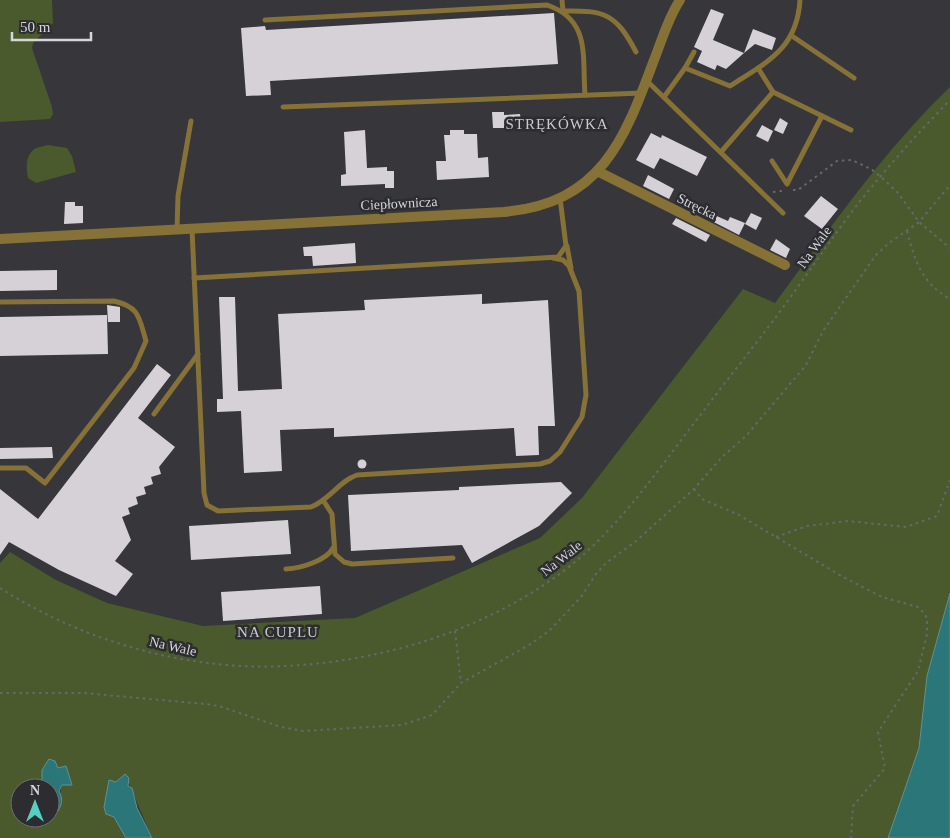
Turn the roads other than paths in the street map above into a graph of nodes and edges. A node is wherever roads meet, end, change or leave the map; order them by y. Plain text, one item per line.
1 (509, 0) edge
2 (562, 0) edge
3 (680, 0) edge
4 (800, 0) edge
5 (509, 7) junction
6 (563, 11) junction
7 (265, 20) dead end
8 (792, 36) junction
9 (636, 52) dead end
10 (694, 52) dead end
11 (685, 68) junction
12 (758, 68) junction
13 (854, 78) dead end
14 (647, 81) junction
15 (773, 92) junction
16 (642, 93) junction
17 (585, 95) junction
18 (664, 97) junction
19 (283, 107) dead end
20 (822, 116) junction
21 (191, 121) dead end
22 (851, 130) dead end
23 (721, 152) junction
24 (772, 161) dead end
25 (597, 172) junction
26 (560, 198) junction
27 (783, 213) dead end
28 (192, 228) junction
29 (177, 229) junction
30 (0, 239) edge
31 (566, 244) junction
32 (553, 258) junction
33 (785, 265) dead end
34 (572, 271) junction
35 (194, 278) junction
36 (0, 302) edge
37 (198, 353) junction
38 (154, 414) dead end
39 (0, 468) edge
40 (323, 500) junction
41 (333, 548) junction
42 (453, 558) dead end
43 (286, 570) dead end

1 - 5 lane
2 - 6 lane
3 - 14 street, Ciepłownicza
4 - 8 lane
5 - 6 lane
5 - 7 lane
6 - 9 lane
6 - 17 lane
8 - 12 lane
8 - 13 lane
10 - 11 lane
11 - 12 lane
11 - 18 lane
12 - 15 lane
14 - 16 street, Ciepłownicza
14 - 18 lane
15 - 20 lane
15 - 23 lane
16 - 17 lane
16 - 25 street, Ciepłownicza
17 - 19 lane
18 - 23 lane
20 - 22 lane
20 - 24 lane
21 - 29 lane
23 - 27 lane
25 - 26 street, Ciepłownicza
25 - 33 street, Stręcka
26 - 28 street, Ciepłownicza
26 - 31 lane
28 - 29 street, Ciepłownicza
28 - 35 lane
29 - 30 street, Ciepłownicza
31 - 32 lane
31 - 34 lane
32 - 34 lane
32 - 35 lane
34 - 40 lane
35 - 37 lane
36 - 39 lane
37 - 38 lane
37 - 40 lane
40 - 41 lane
41 - 42 lane
41 - 43 lane

